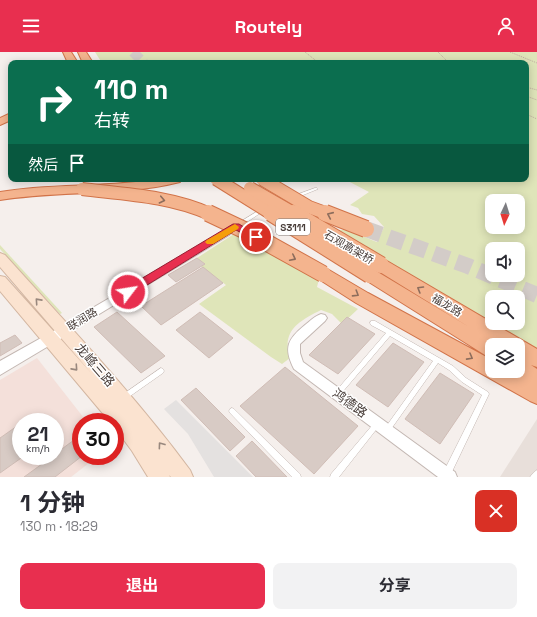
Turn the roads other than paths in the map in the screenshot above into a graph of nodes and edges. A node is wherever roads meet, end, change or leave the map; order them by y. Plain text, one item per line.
1 (163, 182) edge
2 (221, 182) edge
3 (240, 182) edge
4 (267, 182) edge
5 (82, 189) junction
6 (316, 189) dead end
7 (0, 196) edge
8 (366, 229) tunnel mouth
9 (226, 232) joint
10 (0, 258) edge
11 (375, 270) junction
12 (0, 281) edge
13 (321, 318) dead end
14 (373, 323) dead end
15 (390, 333) junction
16 (57, 334) junction
17 (501, 338) edge
18 (485, 345) edge
19 (525, 352) edge
20 (537, 359) edge
21 (436, 360) junction
22 (485, 366) edge
23 (0, 369) edge
24 (161, 371) dead end
25 (525, 371) edge
26 (507, 378) edge
27 (537, 379) edge
28 (338, 393) junction
29 (537, 395) edge
30 (123, 398) junction
31 (232, 411) dead end
32 (382, 426) junction
33 (537, 474) edge
34 (448, 476) edge
35 (160, 477) edge
36 (183, 477) edge
37 (297, 477) edge
38 (334, 477) edge
39 (534, 477) edge

1 - 5 highway, bridge
2 - 11 highway, 石观高架桥 / S3111, bridge
3 - 11 highway, 石观高架桥 / S3111, bridge
8 -> 4 highway, bridge
5 - 7 highway
5 -> 22 highway, bridge
6 - 9 lane
9 - 16 street, 联润路
16 -> 10 main road, 龙峰三路
17 -> 11 highway, 福龙路 / S3111
11 - 18 highway, 福龙路 / S3111
12 - 16 main road, 龙峰三路
13 - 28 street, 鸿德路
14 - 15 lane
15 - 21 lane
15 - 28 lane
16 - 23 street, 联润路
16 - 30 main road, 龙峰三路
16 -> 35 main road, 龙峰三路
19 - 20 highway
21 - 32 lane
21 - 34 lane
24 - 30 lane
25 - 27 highway
26 - 29 highway
28 - 32 street, 鸿德路
36 -> 30 main road, 龙峰三路
31 - 37 lane
32 - 34 street, 鸿德路
32 - 38 lane
33 - 39 lane

